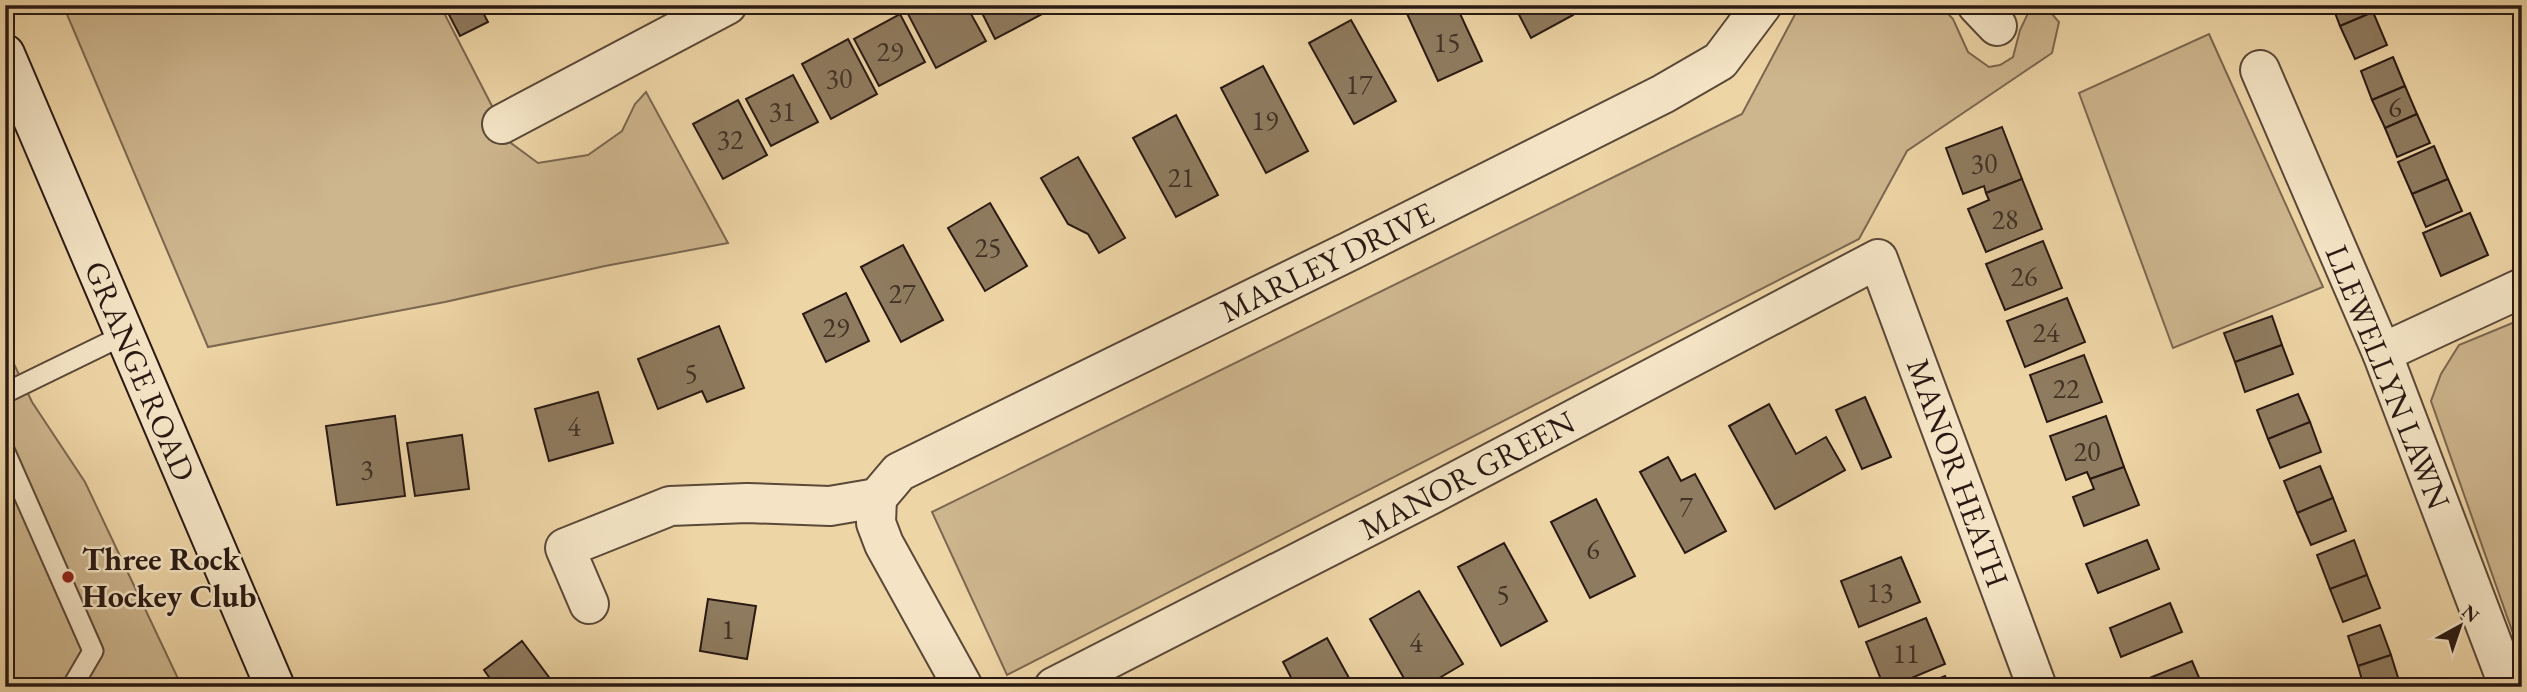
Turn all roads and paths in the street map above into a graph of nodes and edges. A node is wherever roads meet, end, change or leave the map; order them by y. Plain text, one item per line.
1 (727, 5) edge
2 (1762, 5) edge
3 (5, 54) edge
4 (2260, 70) dead end
5 (502, 124) dead end
6 (1878, 259) joint
7 (2522, 288) edge
8 (124, 335) junction
9 (2382, 353) junction
10 (5, 393) edge
11 (5, 452) edge
12 (877, 498) junction
13 (589, 604) dead end
14 (72, 687) edge
15 (275, 687) edge
16 (963, 687) edge
17 (1054, 687) edge
18 (2038, 687) edge
19 (2509, 687) edge

1 - 5 street
2 - 12 street, MARLEY DRIVE
3 - 8 street, GRANGE ROAD
4 - 9 street, LLEWELLYN LAWN
6 - 17 street, MANOR GREEN
6 - 18 street, MANOR HEATH
7 - 9 street
8 - 10 lane
8 - 15 street, GRANGE ROAD
9 - 19 street, LLEWELLYN LAWN
11 - 14 lane
12 - 13 street
12 - 16 street

